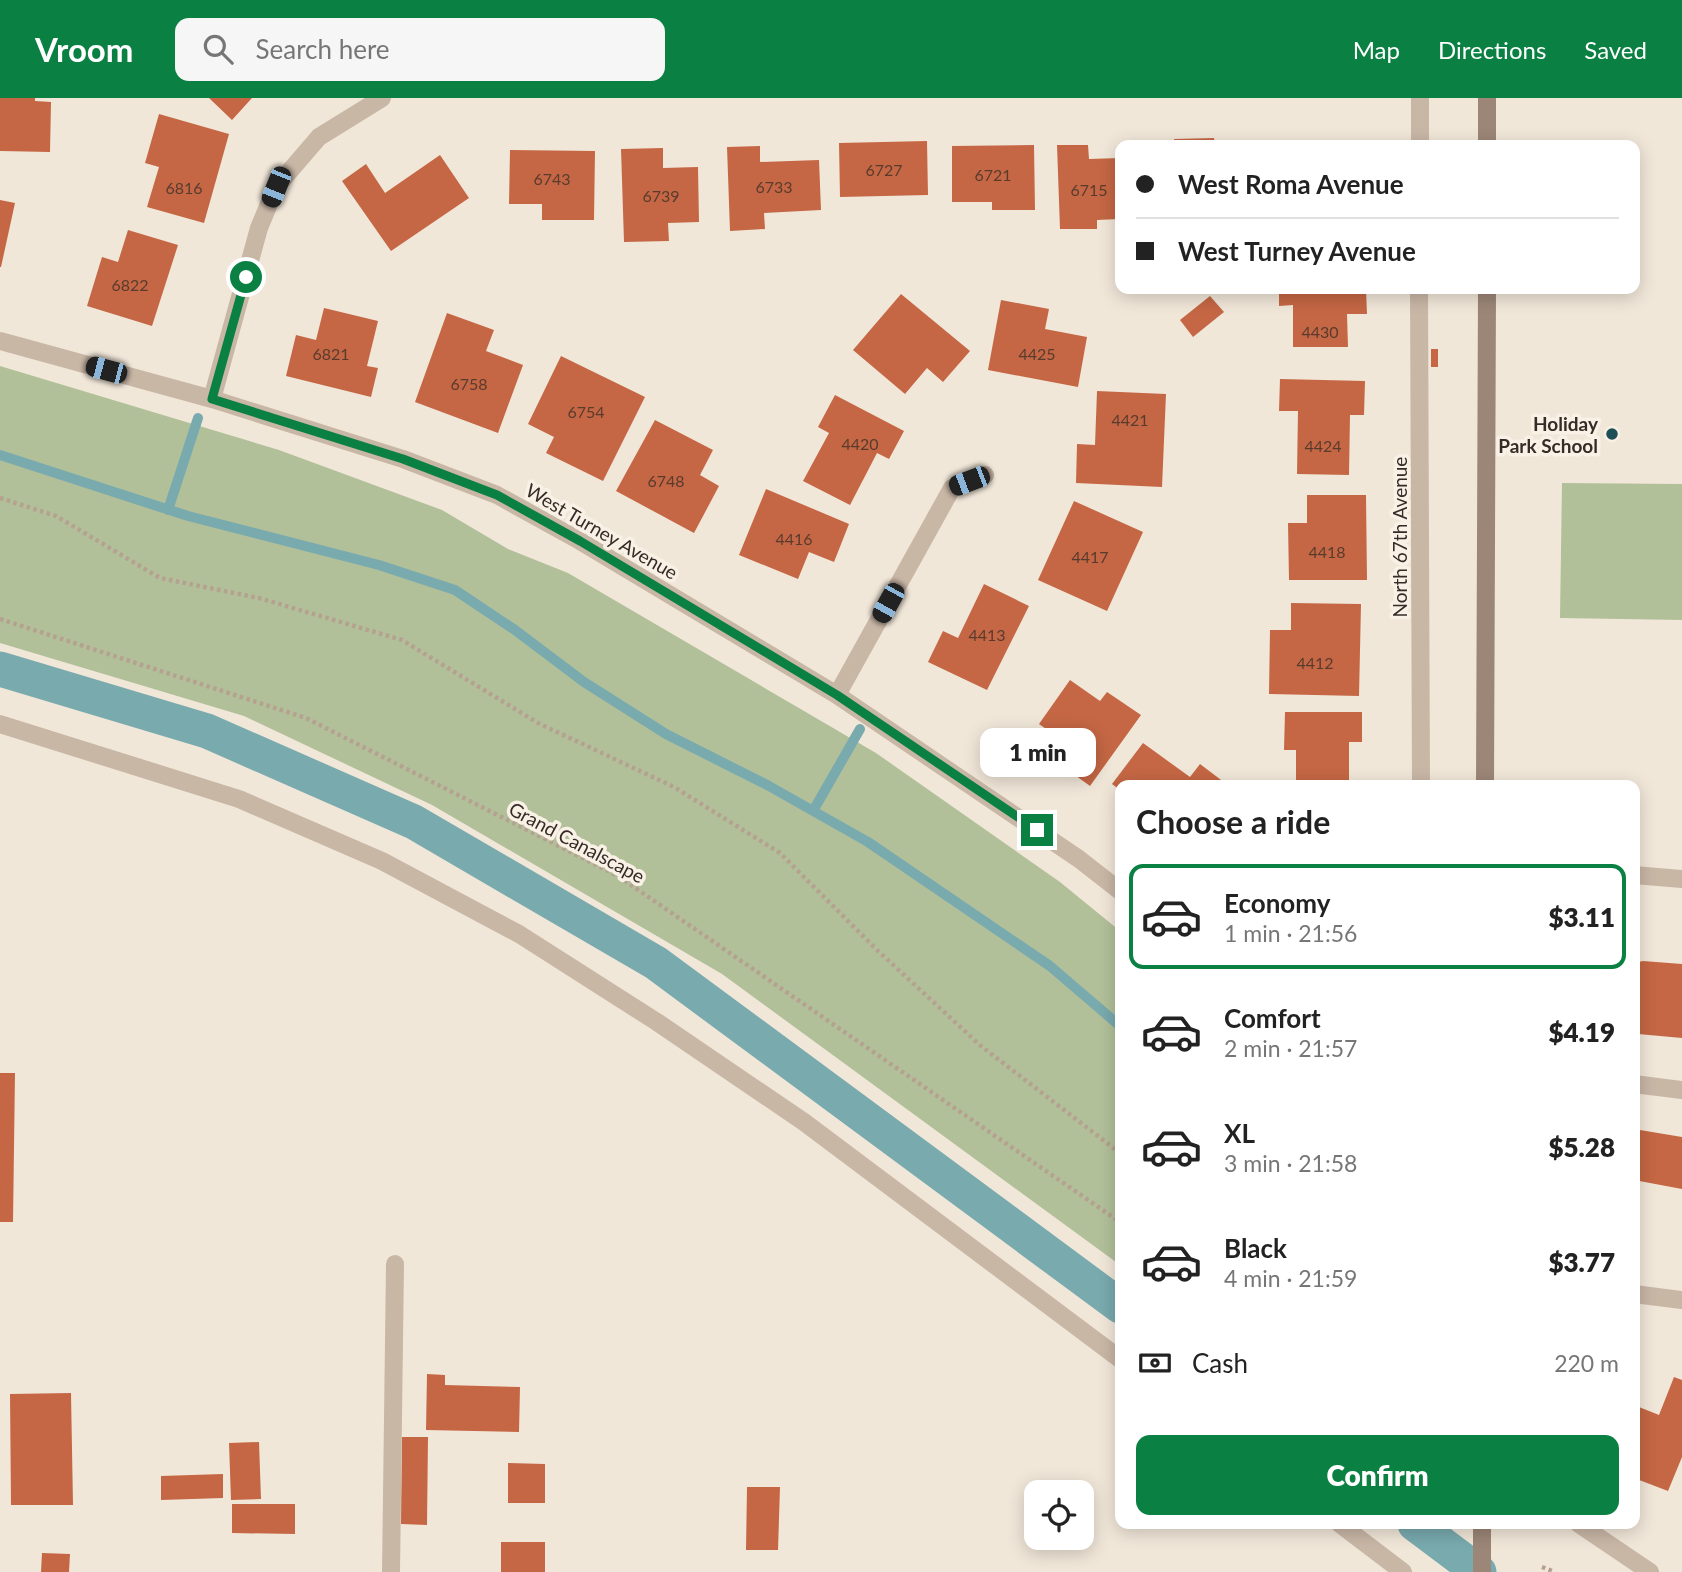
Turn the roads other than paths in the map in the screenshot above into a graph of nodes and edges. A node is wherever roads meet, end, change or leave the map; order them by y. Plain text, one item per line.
1 (382, 98) edge
2 (1420, 98) edge
3 (1487, 98) edge
4 (1420, 140) edge
5 (1487, 140) edge
6 (1419, 294) edge
7 (1487, 294) edge
8 (0, 341) edge
9 (212, 399) junction
10 (985, 475) dead end
11 (837, 695) junction
12 (0, 724) edge
13 (1421, 780) edge
14 (1485, 780) edge
15 (1640, 875) edge
16 (1682, 879) edge
17 (1115, 887) edge
18 (1640, 1085) edge
19 (1682, 1090) edge
20 (395, 1264) dead end
21 (1640, 1295) edge
22 (1682, 1300) edge
23 (1115, 1355) edge
24 (1347, 1529) edge
25 (1482, 1529) edge
26 (1586, 1529) edge
27 (391, 1572) edge
28 (1403, 1572) edge
29 (1482, 1572) edge
30 (1650, 1572) edge

1 - 9 street
2 - 4 street
3 - 5 main road
6 - 13 street, North 67th Avenue
7 - 14 main road
8 - 9 street, West Turney Avenue
9 - 11 street, West Turney Avenue
10 - 11 street
11 - 17 street, West Turney Avenue
12 - 23 street
15 - 16 street
18 - 19 street
20 - 27 street
21 - 22 street
24 - 28 street
25 - 29 main road
26 - 30 street

